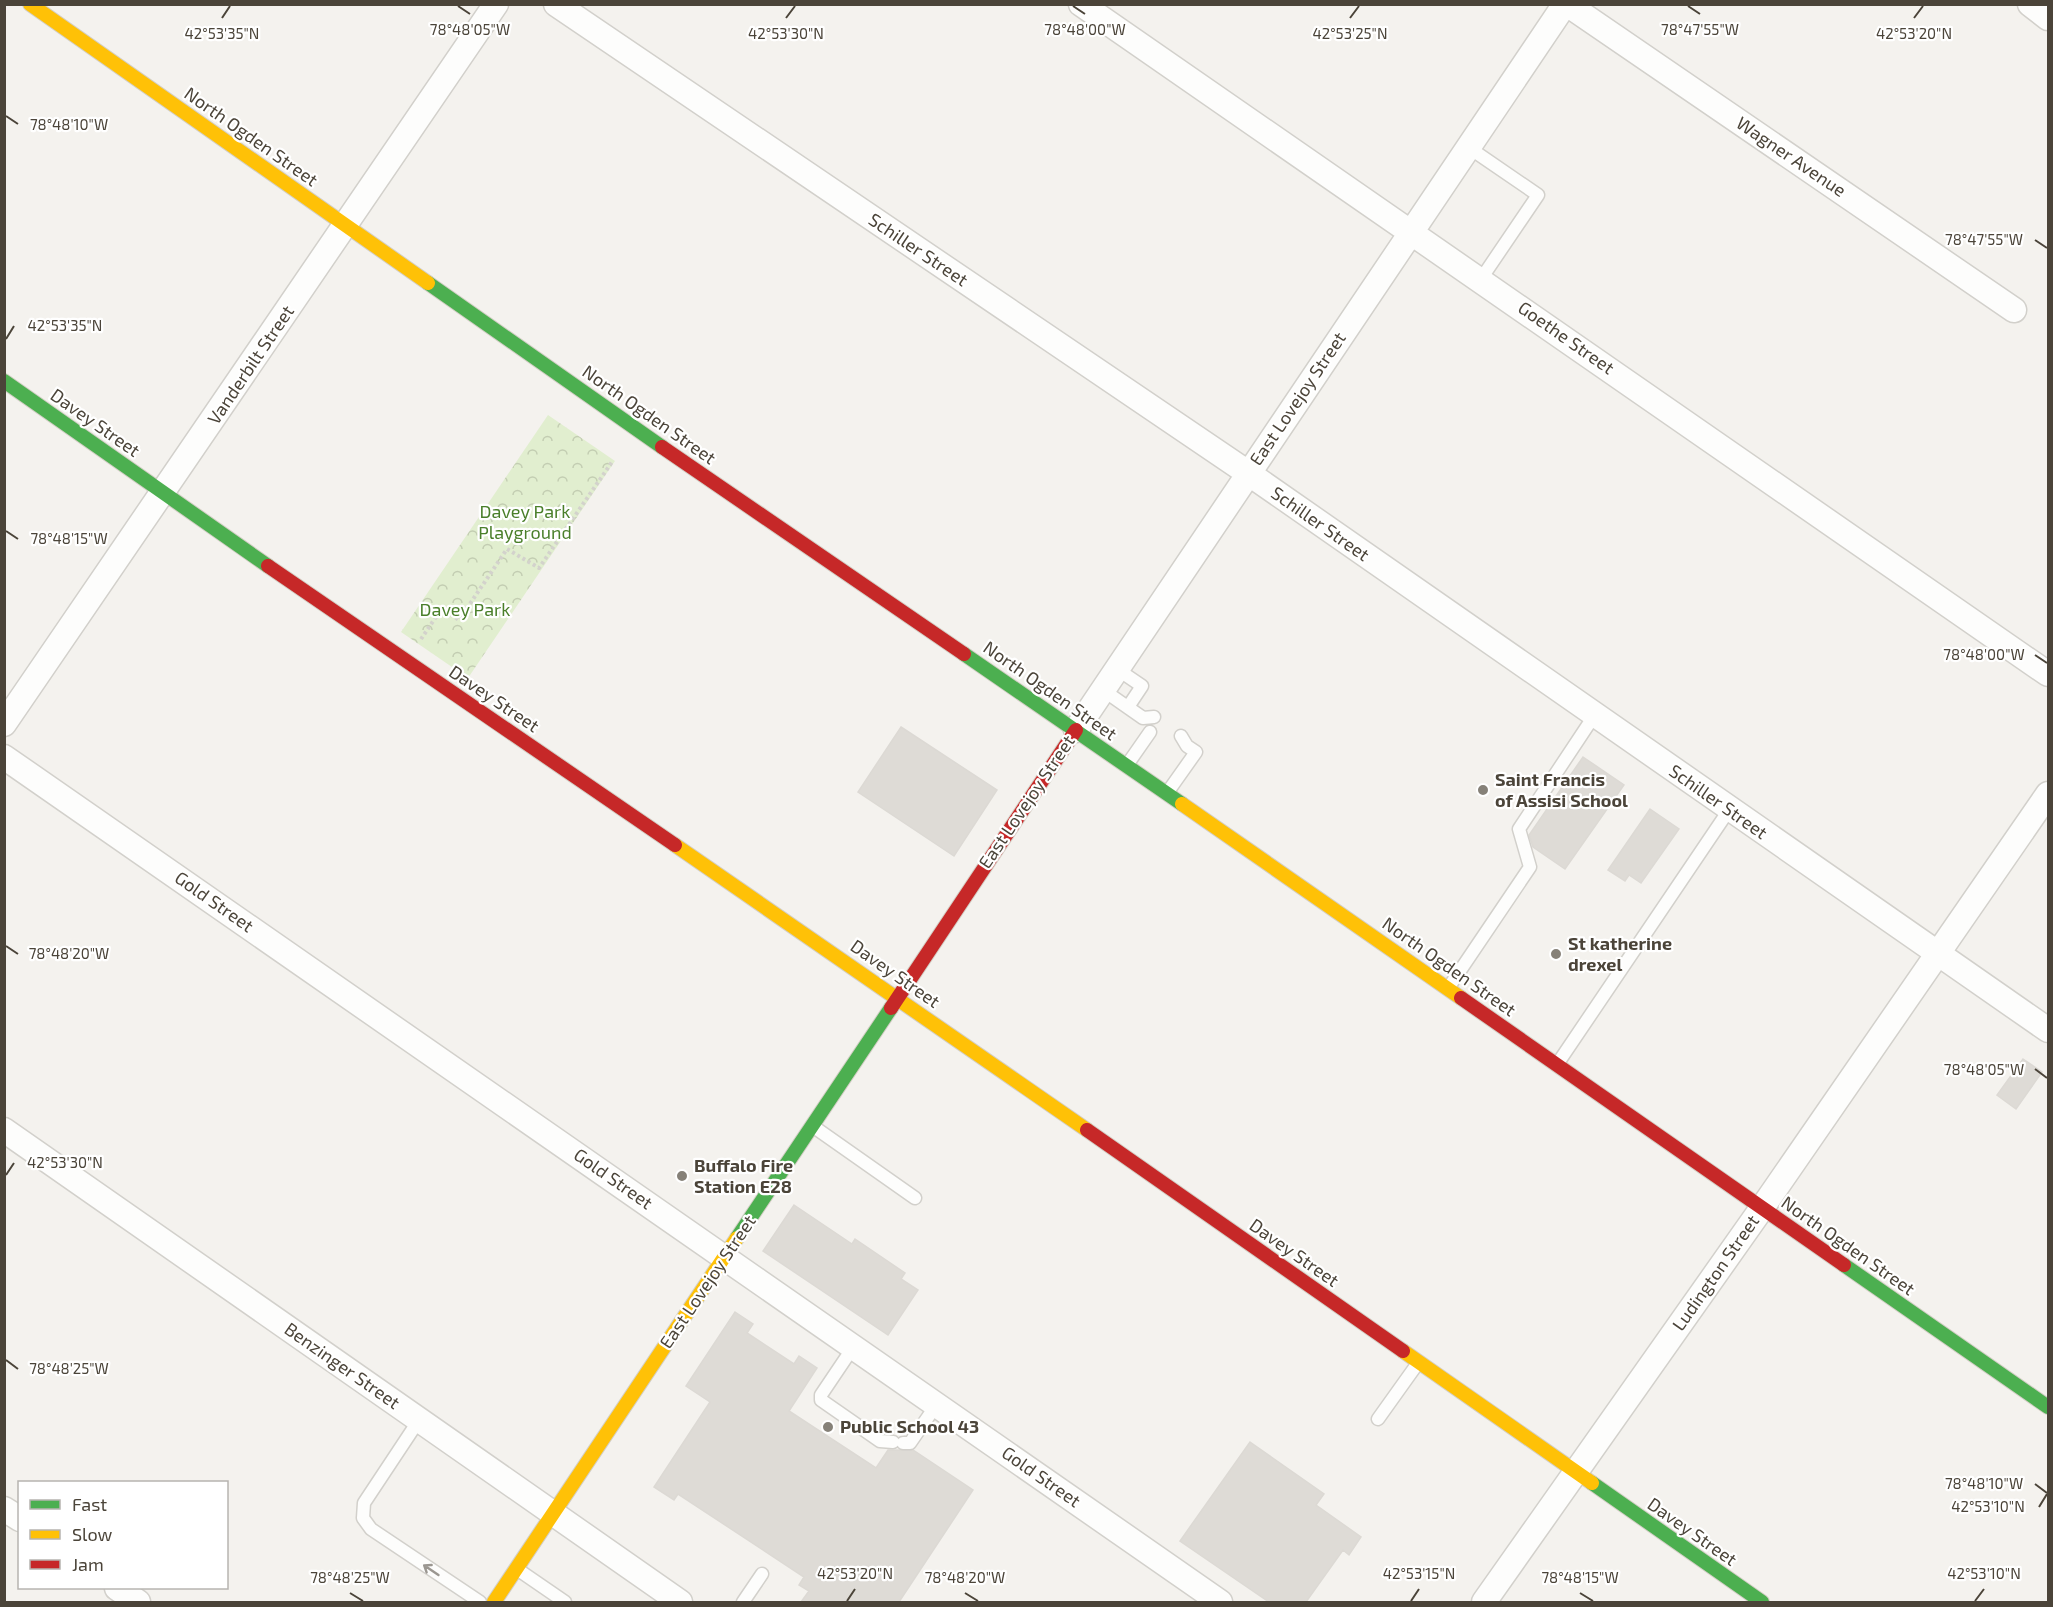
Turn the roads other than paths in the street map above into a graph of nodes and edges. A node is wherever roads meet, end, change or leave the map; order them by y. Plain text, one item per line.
1 (30, 4) edge
2 (496, 4) edge
3 (556, 4) edge
4 (1081, 4) edge
5 (1566, 4) edge
6 (2030, 4) edge
7 (2049, 18) edge
8 (1468, 147) junction
9 (346, 225) junction
10 (1411, 230) junction
11 (1481, 279) junction
12 (2014, 310) dead end
13 (4, 381) edge
14 (1248, 473) junction
15 (163, 494) junction
16 (1117, 669) junction
17 (2049, 674) edge
18 (1102, 690) junction
19 (1128, 707) junction
20 (1594, 716) junction
21 (4, 724) edge
22 (1076, 730) junction
23 (1181, 743) dead end
24 (4, 756) edge
25 (1127, 766) junction
26 (1167, 794) junction
27 (2049, 794) edge
28 (1729, 810) junction
29 (1937, 953) junction
30 (1448, 988) junction
31 (897, 997) junction
32 (2049, 1030) edge
33 (1558, 1064) junction
34 (813, 1126) junction
35 (4, 1130) edge
36 (915, 1198) dead end
37 (1762, 1208) junction
38 (725, 1256) junction
39 (854, 1346) junction
40 (1419, 1362) junction
41 (937, 1404) junction
42 (2049, 1407) edge
43 (1378, 1419) dead end
44 (419, 1420) junction
45 (1575, 1472) junction
46 (4, 1509) edge
47 (553, 1514) junction
48 (18, 1518) edge
49 (516, 1569) junction
50 (762, 1575) dead end
51 (120, 1589) edge
52 (671, 1600) edge
53 (138, 1602) edge
54 (480, 1602) edge
55 (494, 1602) edge
56 (565, 1602) edge
57 (743, 1602) edge
58 (1220, 1602) edge
59 (1484, 1602) edge
60 (1762, 1602) edge

1 - 9 street, North Ogden Street
2 - 9 street, Vanderbilt Street
3 - 14 street, Schiller Street
4 - 10 street, Goethe Street
5 - 8 street, East Lovejoy Street
5 - 12 street, Wagner Avenue
6 - 7 street
8 - 10 street, East Lovejoy Street
8 - 11 lane
9 - 15 street, Vanderbilt Street
9 - 22 street, North Ogden Street
10 - 11 street, Goethe Street
10 - 14 street, East Lovejoy Street
11 - 17 street, Goethe Street
13 - 15 street, Davey Street
14 - 16 street, East Lovejoy Street
14 - 20 street, Schiller Street
15 - 21 street, Vanderbilt Street
15 - 31 street, Davey Street
16 - 18 street, East Lovejoy Street
16 - 19 lane
18 - 19 lane
18 - 22 street, East Lovejoy Street
19 - 25 lane
20 - 28 street, Schiller Street
20 - 30 lane
22 - 25 street, North Ogden Street
22 - 31 street, East Lovejoy Street
23 - 26 lane
24 - 38 street, Gold Street
25 - 26 street, North Ogden Street
26 - 30 street, North Ogden Street
27 - 29 street, Ludington Street
28 - 29 street, Schiller Street
28 - 33 lane
29 - 32 street, Schiller Street
29 - 37 street, Ludington Street
30 - 33 street, North Ogden Street
31 - 34 street, East Lovejoy Street
31 - 40 street, Davey Street
33 - 37 street, North Ogden Street
34 - 36 lane
34 - 38 street, East Lovejoy Street
35 - 44 street, Benzinger Street
37 - 42 street, North Ogden Street
37 - 45 street, Ludington Street
38 - 39 street, Gold Street
38 - 47 street, East Lovejoy Street
39 - 41 street, Gold Street
39 - 41 lane
40 - 43 lane
40 - 45 street, Davey Street
41 - 58 street, Gold Street
44 - 47 street, Benzinger Street
54 -> 44 lane
45 - 59 street, Ludington Street
45 - 60 street, Davey Street
46 - 48 street
47 - 49 street, East Lovejoy Street
47 - 52 street, Benzinger Street
49 - 55 street, East Lovejoy Street
49 - 56 lane
50 - 57 lane
51 - 53 street

